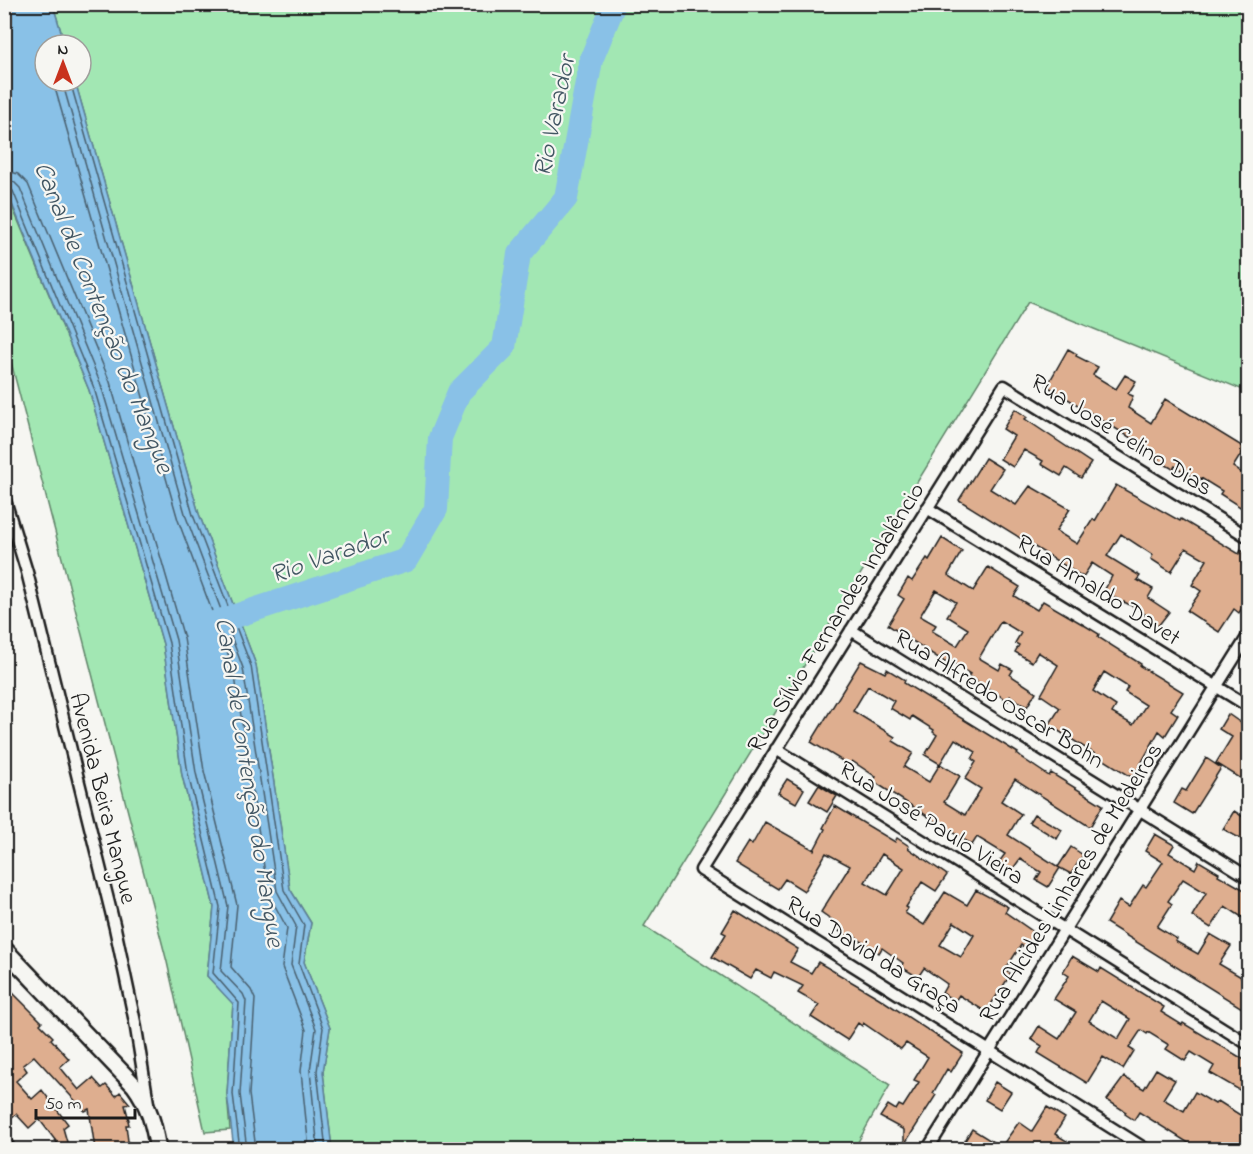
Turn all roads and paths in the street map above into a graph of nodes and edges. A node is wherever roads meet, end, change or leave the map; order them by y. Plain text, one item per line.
1 (1004, 386) joint
2 (4, 497) edge
3 (927, 508) junction
4 (1248, 537) edge
5 (851, 630) junction
6 (1248, 636) edge
7 (1217, 687) junction
8 (1248, 706) edge
9 (776, 749) junction
10 (1140, 810) junction
11 (701, 870) joint
12 (1248, 877) edge
13 (1065, 930) junction
14 (4, 949) edge
15 (1248, 1044) edge
16 (990, 1051) junction
17 (150, 1112) junction
18 (4, 1142) edge
19 (11, 1149) edge
20 (158, 1149) edge
21 (927, 1149) edge
22 (1147, 1149) edge

1 - 3 street, Rua Sílvio Fernandes Indalêncio
1 - 4 street, Rua José Celino Dias
2 - 17 street, Avenida Beira Mangue
3 - 5 street, Rua Sílvio Fernandes Indalêncio
3 - 7 street, Rua Arnaldo Davet
5 - 9 street, Rua Sílvio Fernandes Indalêncio
5 - 10 street, Rua Alfredo Oscar Bohn
6 - 7 street, Rua Alcides Linhares de Medeiros
7 - 8 street, Rua Arnaldo Davet
7 - 10 street, Rua Alcides Linhares de Medeiros
9 - 11 street, Rua Sílvio Fernandes Indalêncio
9 - 13 street, Rua José Paulo Vieira
10 - 12 street, Rua Alfredo Oscar Bohn
10 - 13 street, Rua Alcides Linhares de Medeiros
11 - 16 street, Rua David da Graça
13 - 15 street, Rua José Paulo Vieira
13 - 16 street, Rua Alcides Linhares de Medeiros
14 - 17 street
16 - 21 street, Rua Alcides Linhares de Medeiros
16 - 22 street, Rua David da Graça
17 - 20 street
18 - 19 street

